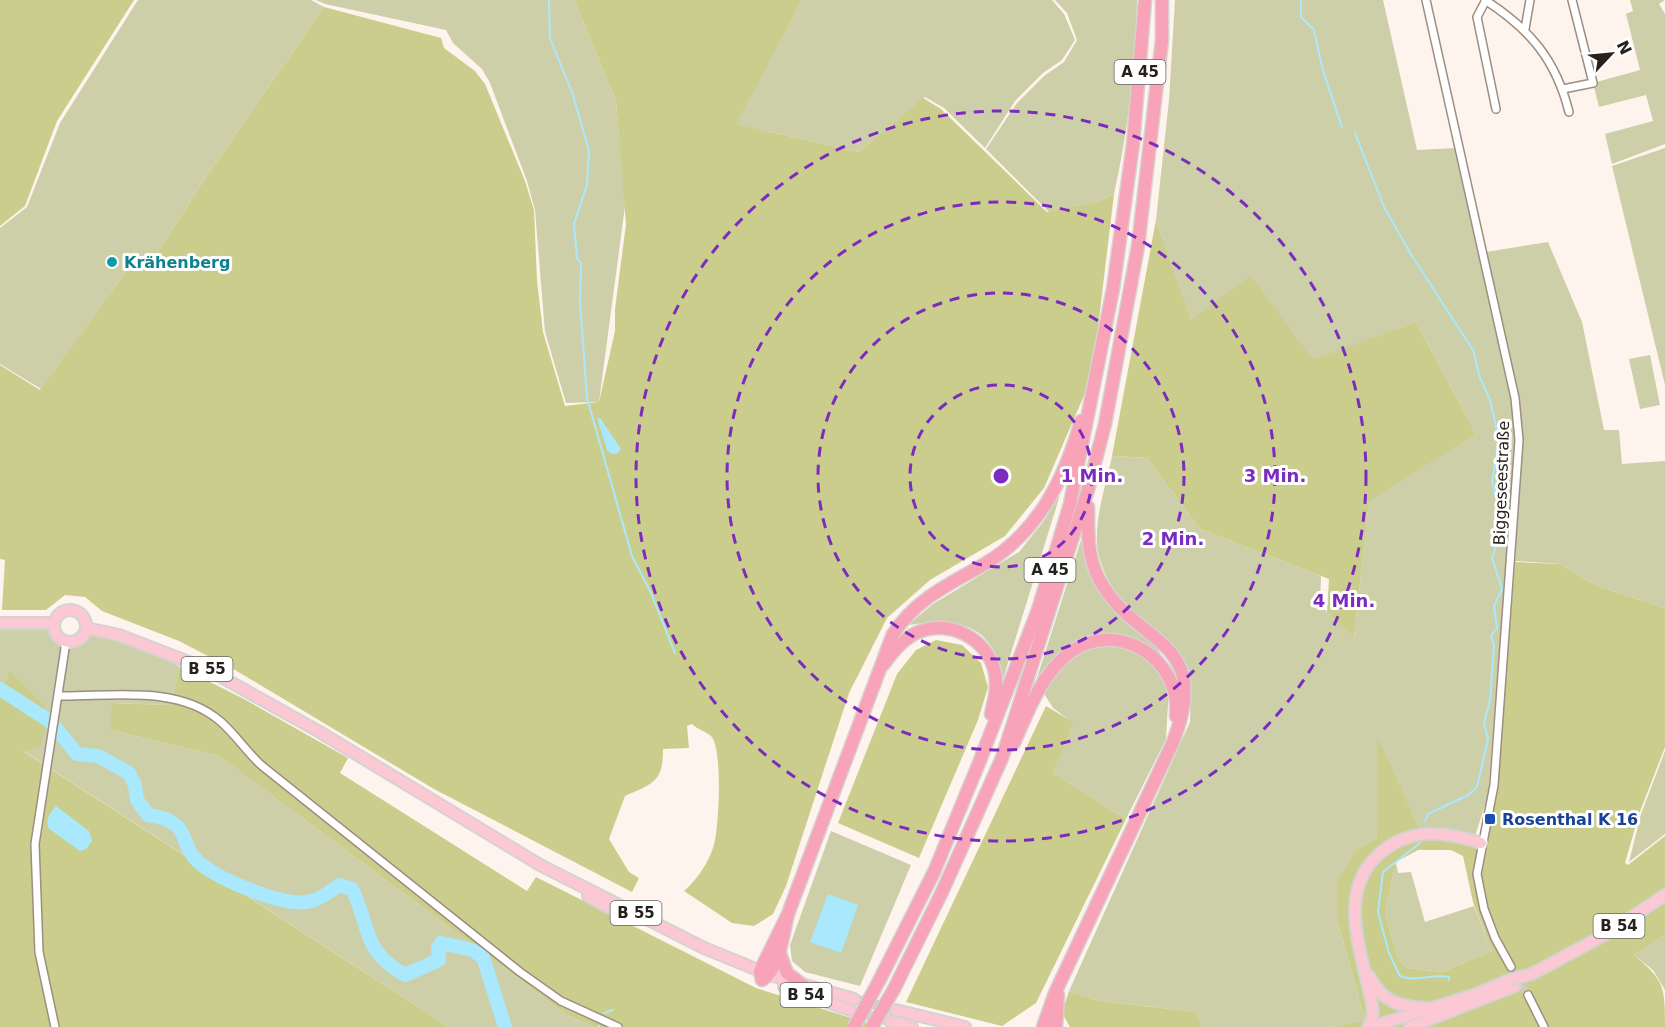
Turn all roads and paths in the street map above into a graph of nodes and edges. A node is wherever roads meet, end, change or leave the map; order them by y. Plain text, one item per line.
1 (1145, 0) edge
2 (1162, 0) edge
3 (1426, 0) edge
4 (1486, 0) edge
5 (1530, 0) edge
6 (1572, 0) edge
7 (1525, 29) junction
8 (1563, 89) junction
9 (1496, 109) dead end
10 (1569, 112) dead end
11 (1099, 369) junction
12 (1089, 490) junction
13 (0, 623) edge
14 (54, 623) junction
15 (86, 628) junction
16 (66, 642) junction
17 (877, 673) junction
18 (58, 696) junction
19 (1173, 742) junction
20 (1002, 758) junction
21 (979, 763) junction
22 (1481, 843) junction
23 (1665, 895) edge
24 (788, 914) junction
25 (779, 951) junction
26 (1362, 959) junction
27 (1511, 967) tunnel mouth
28 (764, 975) junction
29 (1062, 979) junction
30 (1512, 983) junction
31 (804, 986) junction
32 (1528, 995) tunnel mouth
33 (1432, 1009) junction
34 (896, 1010) tunnel mouth
35 (890, 1021) tunnel mouth
36 (1059, 1024) edge
37 (55, 1027) edge
38 (618, 1027) edge
39 (854, 1027) edge
40 (872, 1027) edge
41 (912, 1027) edge
42 (965, 1027) edge
43 (1044, 1027) edge
44 (1369, 1027) edge
45 (1410, 1027) edge
46 (1544, 1027) edge

1 - 11 highway, A 45
2 - 12 highway, A 45
3 - 22 street, Biggeseestraße
4 - 7 street
4 - 9 street
5 - 7 street
6 - 8 street
7 - 8 street
8 - 10 street
11 - 17 highway
11 - 21 highway, A 45
12 - 19 highway
12 - 20 highway, A 45
13 - 14 main road
14 - 15 main road
14 - 16 main road
15 - 16 main road
15 - 28 main road, B 55
16 - 18 street
17 - 21 highway
17 - 24 highway
18 - 37 street
18 - 38 street
19 - 20 highway
19 - 29 highway
20 - 40 highway, A 45, bridge
21 - 39 highway, A 45, bridge
22 - 26 main road
22 - 27 street, Biggeseestraße
23 - 30 main road, B 54, bridge
24 - 25 highway
24 - 28 highway
25 - 28 highway
25 - 31 highway
26 - 33 main road
26 - 44 main road
28 - 31 main road, B 55
28 - 31 main road, B 54
29 - 36 highway
29 - 43 highway
30 - 33 main road, B 54
30 - 45 main road, B 54
32 - 46 street
33 - 44 main road, B 54
34 - 42 main road
35 - 41 main road

